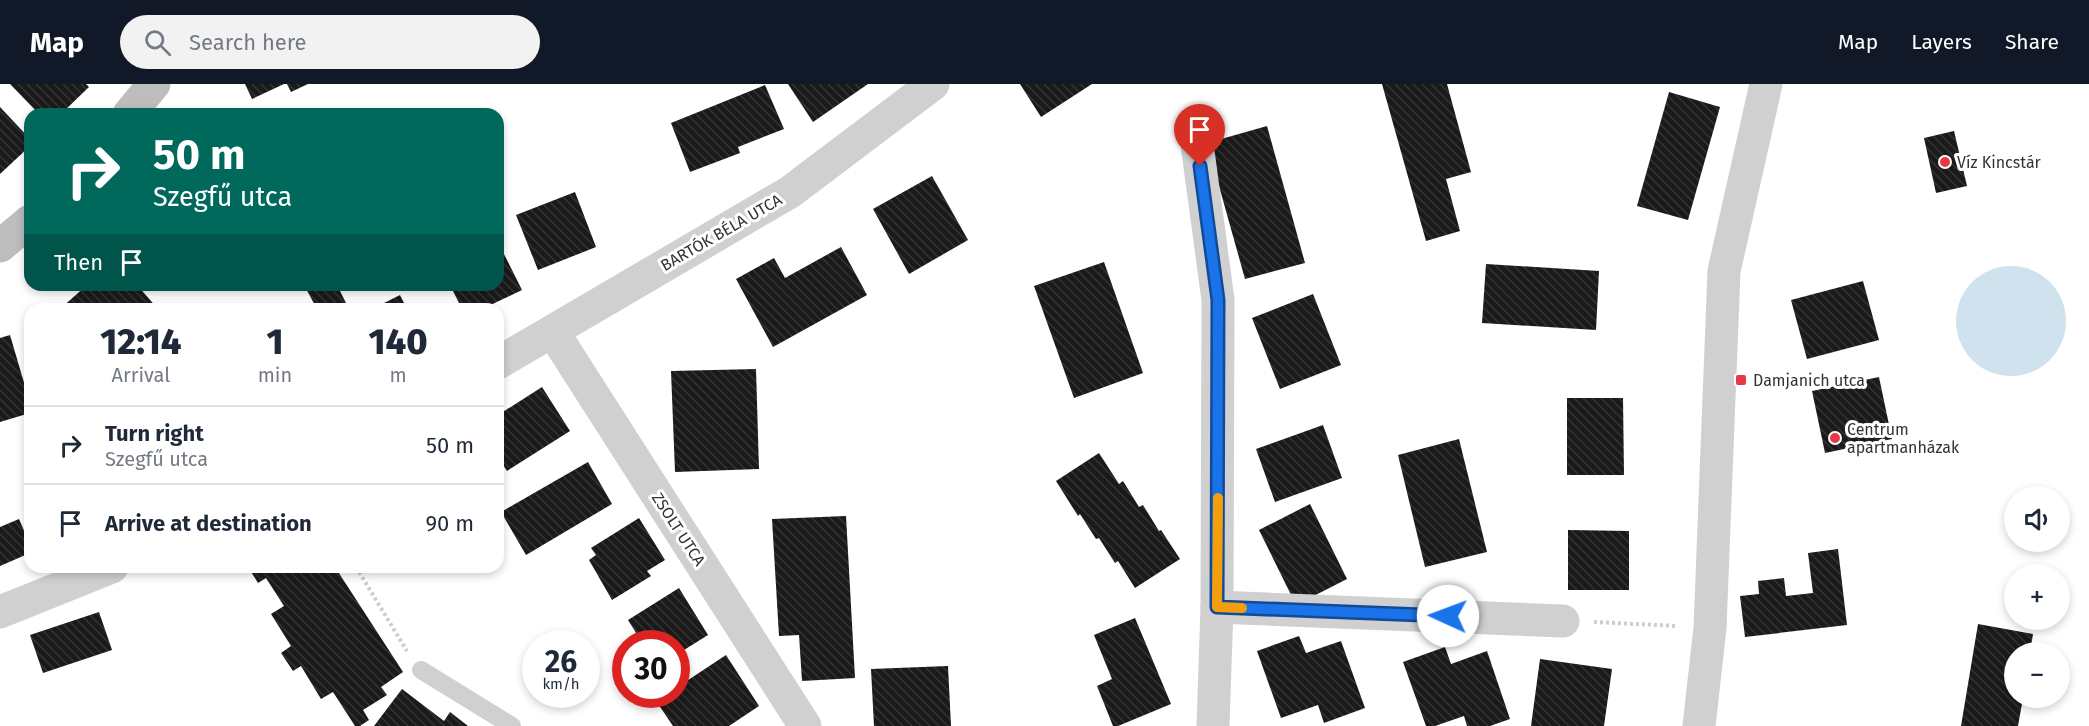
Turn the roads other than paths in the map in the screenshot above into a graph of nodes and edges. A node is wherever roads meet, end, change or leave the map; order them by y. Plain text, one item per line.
1 (154, 84) edge
2 (933, 84) edge
3 (1766, 84) edge
4 (134, 108) edge
5 (1197, 144) dead end
6 (24, 227) edge
7 (0, 246) edge
8 (553, 332) junction
9 (504, 360) edge
10 (97, 573) edge
11 (1217, 607) junction
12 (0, 612) edge
13 (1563, 621) road end
14 (421, 670) road end
15 (512, 726) edge
16 (805, 726) edge
17 (1212, 726) edge
18 (1699, 726) edge

1 - 4 street
2 - 8 street, BARTÓK BÉLA UTCA
3 - 18 street
5 - 11 street
6 - 7 street
8 - 9 street, BARTÓK BÉLA UTCA
8 - 16 street, ZSOLT UTCA
10 - 12 street
11 - 13 street
11 - 17 street
14 - 15 lane

